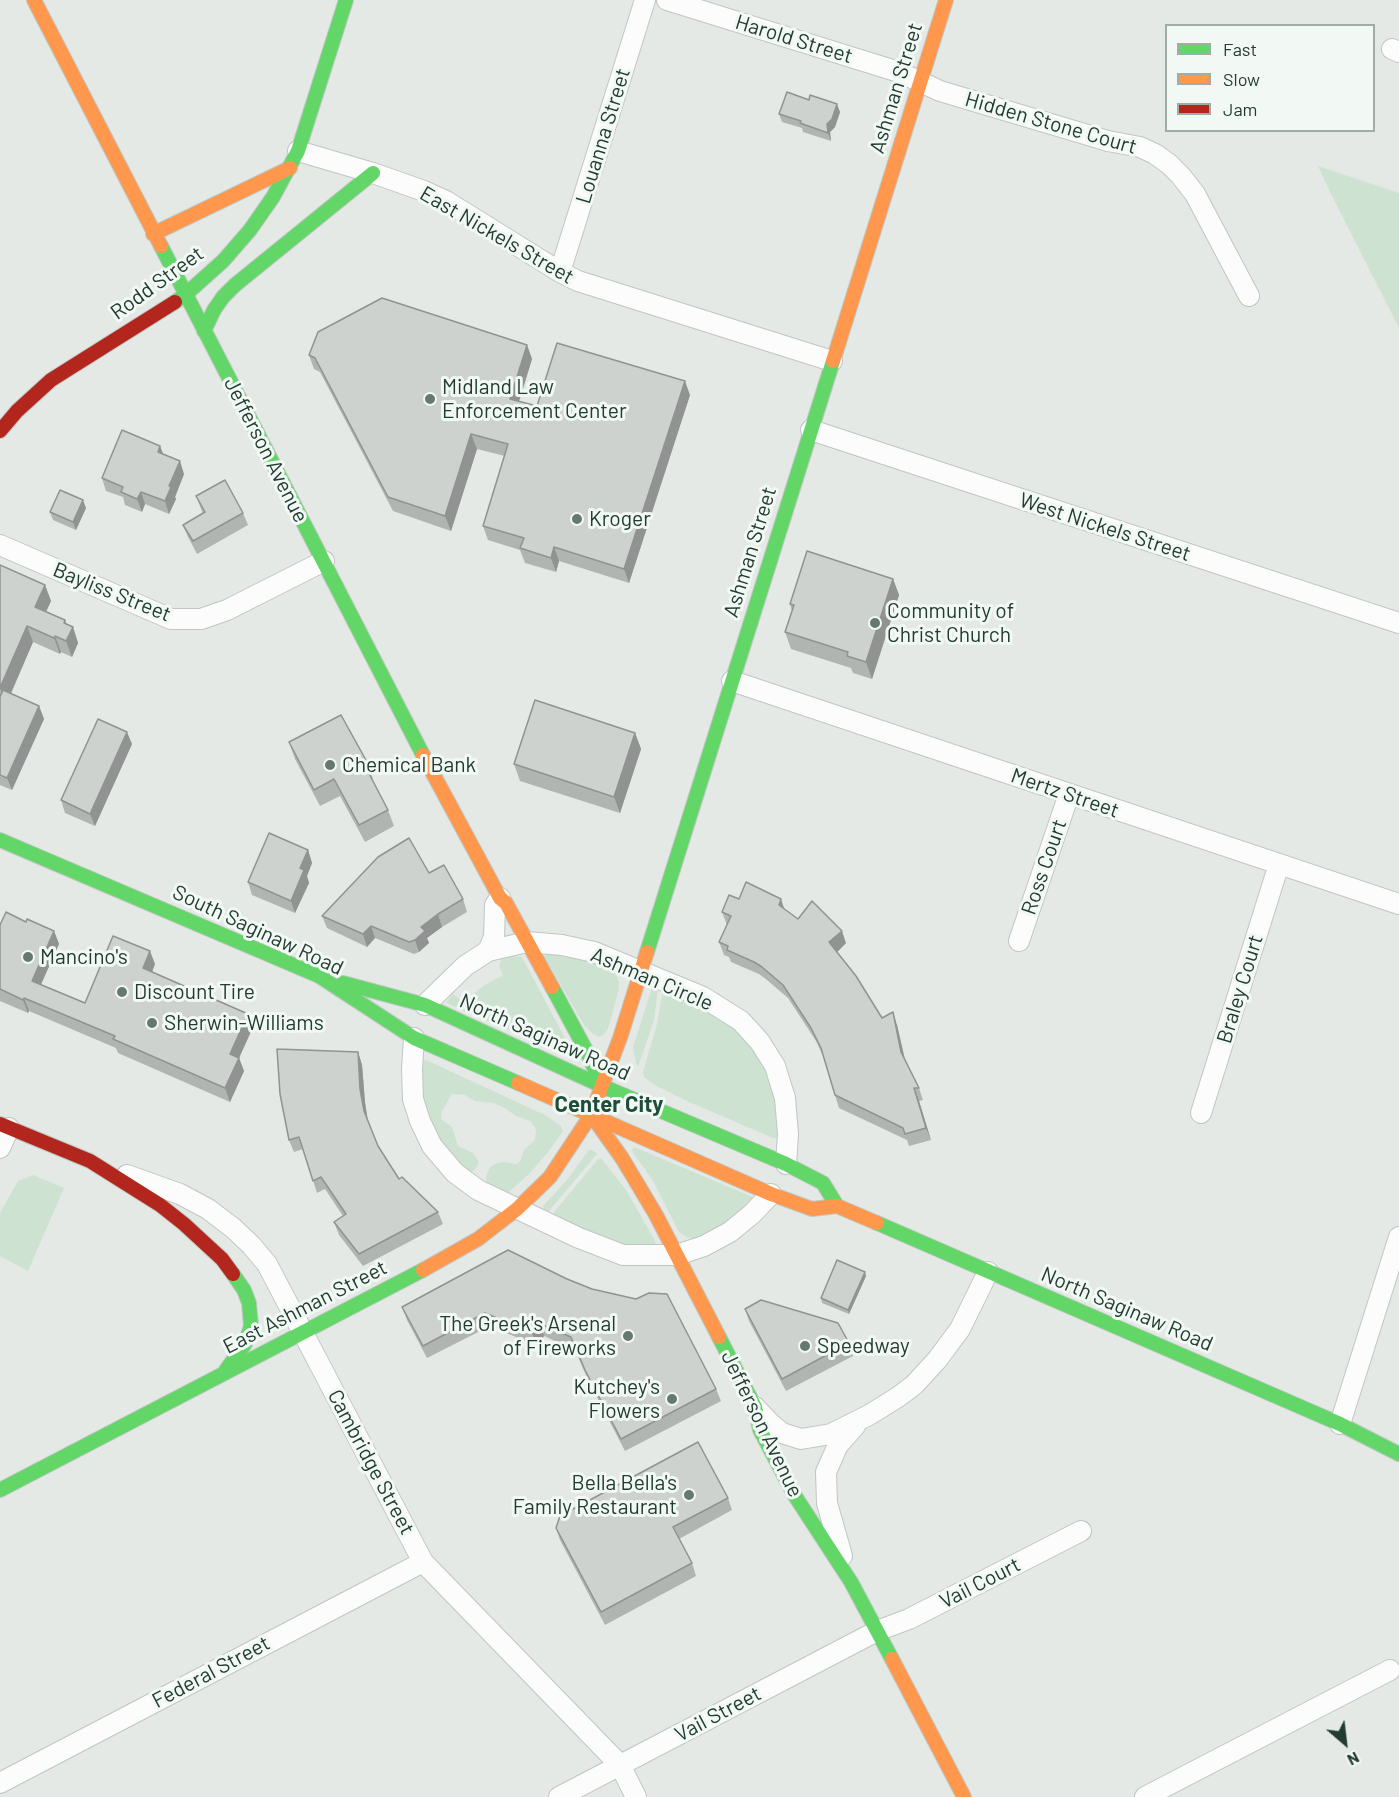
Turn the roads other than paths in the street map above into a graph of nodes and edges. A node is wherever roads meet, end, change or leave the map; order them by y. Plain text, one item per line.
1 (34, 0) edge
2 (346, 0) edge
3 (645, 0) edge
4 (667, 0) edge
5 (946, 0) edge
6 (920, 82) junction
7 (294, 159) junction
8 (373, 173) junction
9 (153, 234) junction
10 (560, 272) junction
11 (185, 295) junction
12 (1249, 296) dead end
13 (204, 331) junction
14 (832, 361) junction
15 (811, 430) junction
16 (0, 431) edge
17 (0, 545) edge
18 (324, 561) junction
19 (1399, 623) edge
20 (732, 681) junction
21 (1069, 794) junction
22 (0, 840) edge
23 (1279, 864) junction
24 (500, 898) junction
25 (1399, 904) edge
26 (1019, 941) dead end
27 (527, 942) junction
28 (488, 951) junction
29 (641, 971) junction
30 (319, 976) junction
31 (425, 1005) junction
32 (414, 1038) junction
33 (602, 1086) junction
34 (1201, 1113) dead end
35 (591, 1115) junction
36 (5, 1126) edge
37 (0, 1148) edge
38 (90, 1161) junction
39 (786, 1164) junction
40 (771, 1194) junction
41 (837, 1206) junction
42 (517, 1209) junction
43 (1399, 1237) edge
44 (677, 1255) junction
45 (988, 1272) junction
46 (303, 1332) junction
47 (223, 1373) junction
48 (755, 1407) junction
49 (869, 1415) junction
50 (1340, 1424) junction
51 (1399, 1454) edge
52 (0, 1490) edge
53 (1081, 1531) dead end
54 (423, 1562) junction
55 (851, 1582) junction
56 (877, 1631) junction
57 (1390, 1670) dead end
58 (620, 1765) junction
59 (0, 1783) edge
60 (559, 1797) edge
61 (636, 1797) edge
62 (964, 1797) edge
63 (1145, 1797) edge

1 - 9 street, Jefferson Avenue
2 - 7 street, Rodd Street
3 - 10 street, Louanna Street
4 - 6 street, Harold Street
5 - 6 street, Ashman Street
6 - 12 street, Hidden Stone Court
6 - 14 street, Ashman Street
7 - 8 street, East Nickels Street
7 - 9 street
7 - 11 street, Rodd Street
8 - 10 street, East Nickels Street
8 - 13 street
9 - 11 street, Jefferson Avenue
10 - 14 street, East Nickels Street
11 - 13 street, Jefferson Avenue
11 - 16 street, Rodd Street
13 - 18 street, Jefferson Avenue
14 - 15 street, Ashman Street
15 - 19 street, West Nickels Street
15 - 20 street, Ashman Street
17 - 18 street, Bayliss Street
18 - 24 street, Jefferson Avenue
20 - 21 street, Mertz Street
20 - 29 street, Ashman Street
21 - 23 street, Mertz Street
21 - 26 street, Ross Court
22 - 30 street, South Saginaw Road
23 - 25 street, Mertz Street
23 - 34 street, Braley Court
24 - 27 street, Jefferson Avenue
24 - 28 street
27 - 28 street, Ashman Circle
27 - 29 street, Ashman Circle
27 - 33 street, Jefferson Avenue
28 - 31 street, Ashman Circle
29 - 33 street, Ashman Street
29 - 39 street, Ashman Circle
30 - 31 street, North Saginaw Road
30 - 32 street, South Saginaw Road
31 - 33 street, North Saginaw Road
32 - 35 street, South Saginaw Road
32 - 42 street
33 - 35 street, Ashman Street
33 - 39 street, North Saginaw Road
35 - 40 street, North Saginaw Road
35 - 42 street, East Ashman Street
35 - 44 street, Jefferson Avenue
36 - 37 street
36 - 38 street, Cambridge Street
38 - 46 street, Cambridge Street
38 - 47 street, Cambridge Street
39 - 41 street, North Saginaw Road
40 - 41 street, North Saginaw Road
40 - 44 street
41 - 45 street, North Saginaw Road
42 - 44 street
42 - 46 street, East Ashman Street
43 - 50 street
44 - 48 street, Jefferson Avenue
45 - 49 street
45 - 50 street, North Saginaw Road
46 - 47 street, East Ashman Street
46 - 54 street, Cambridge Street
47 - 52 street, East Ashman Street
48 - 49 street
48 - 55 street, Jefferson Avenue
49 - 55 street
50 - 51 street, North Saginaw Road
53 - 56 street, Vail Court
54 - 58 street, Cambridge Street
54 - 59 street, Federal Street
55 - 56 street, Jefferson Avenue
56 - 58 street, Vail Street
56 - 62 street, Jefferson Avenue
57 - 63 street
58 - 60 street, Vail Street
58 - 61 street, Cambridge Street

